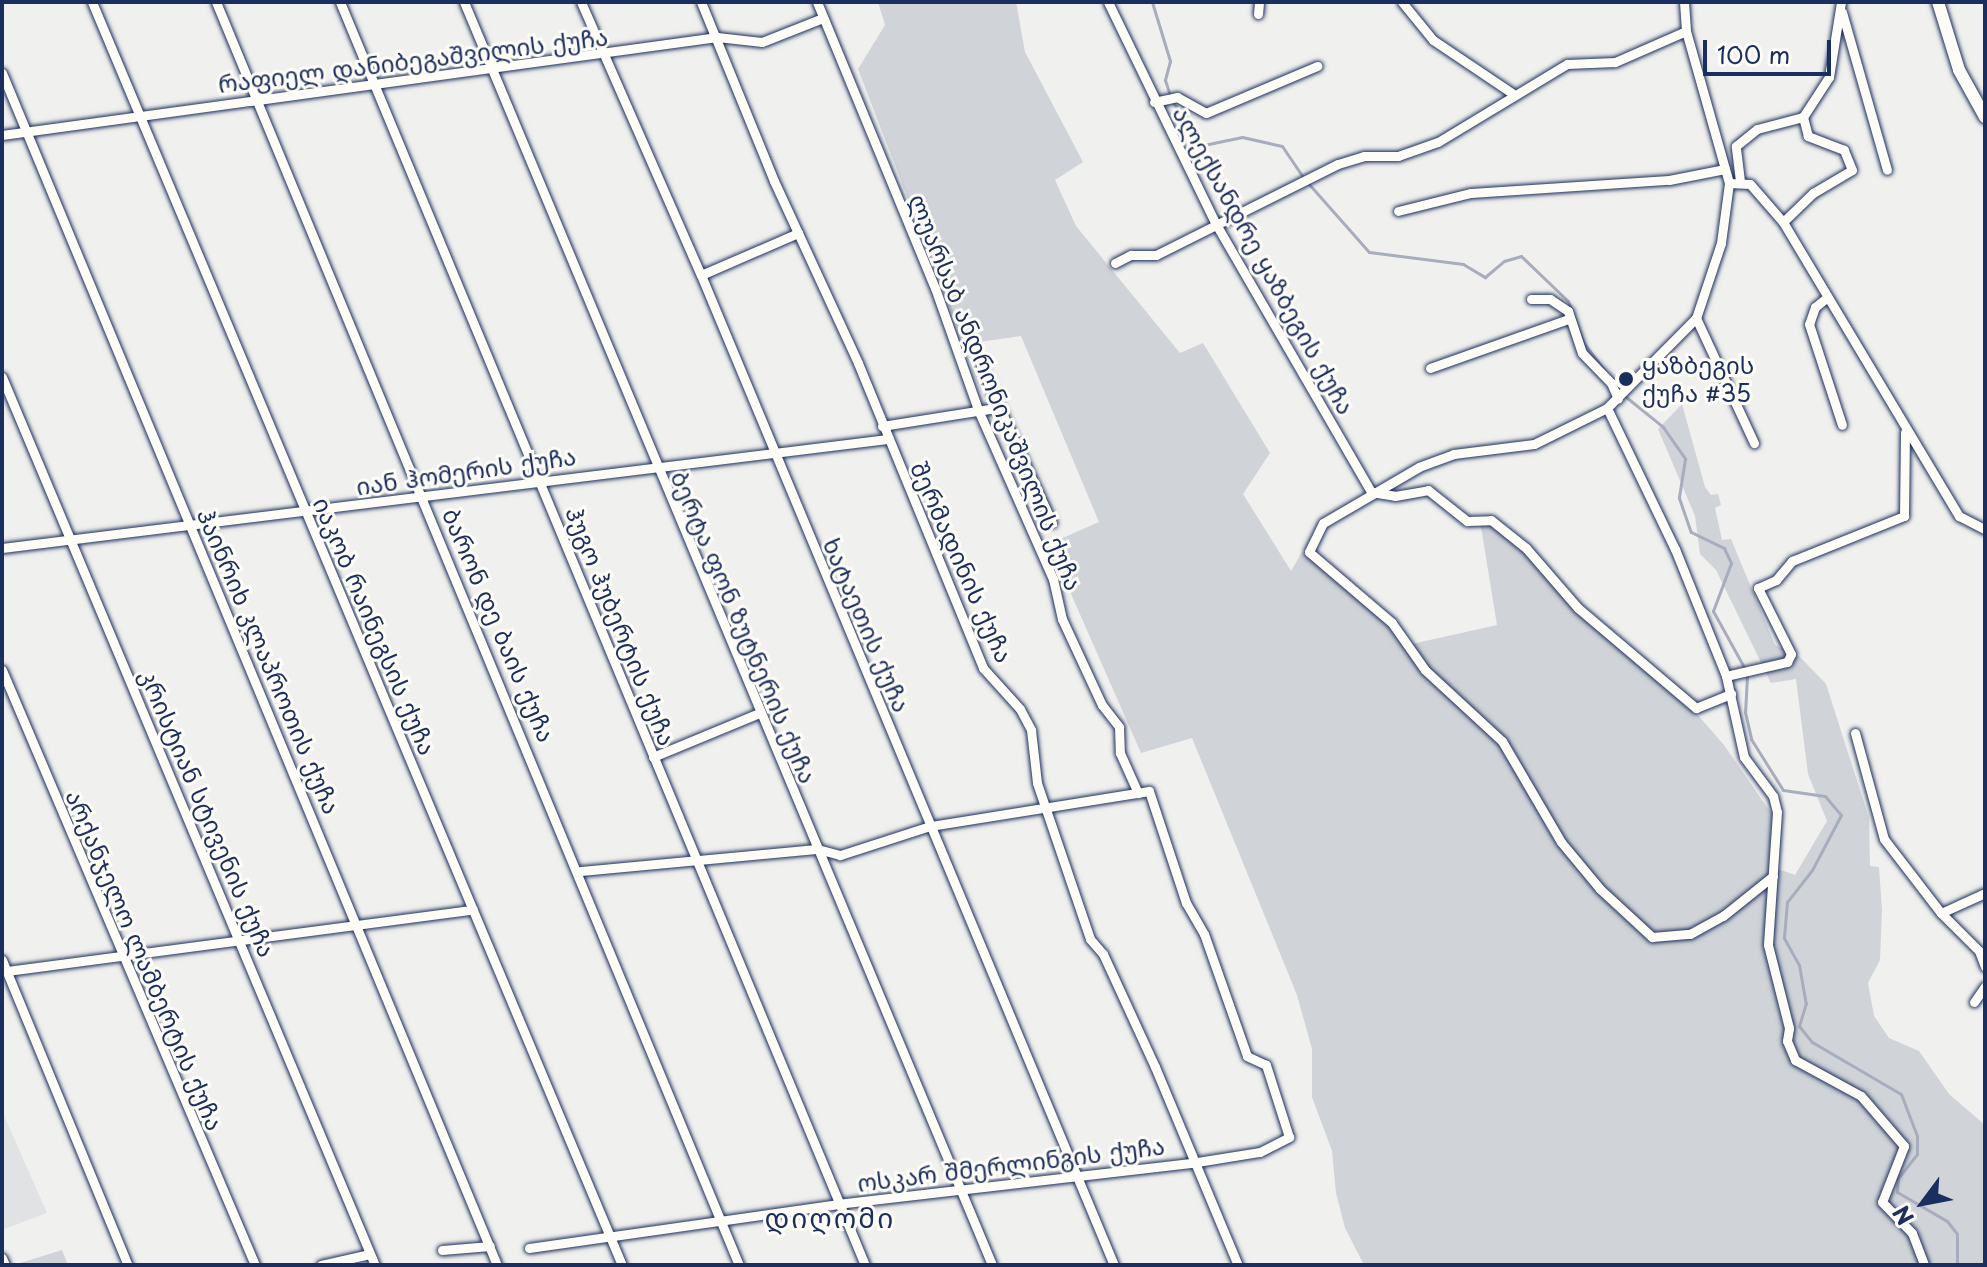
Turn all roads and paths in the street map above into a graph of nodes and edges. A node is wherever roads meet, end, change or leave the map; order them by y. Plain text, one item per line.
1 (92, 2) edge
2 (216, 2) edge
3 (340, 2) edge
4 (464, 2) edge
5 (581, 2) edge
6 (701, 2) edge
7 (817, 2) edge
8 (1108, 2) edge
9 (1259, 2) edge
10 (1402, 2) edge
11 (1684, 2) edge
12 (1938, 2) edge
13 (1840, 3) edge
14 (1258, 14) dead end
15 (823, 18) junction
16 (1686, 31) junction
17 (717, 37) junction
18 (603, 56) junction
19 (1317, 66) dead end
20 (491, 67) junction
21 (2, 73) edge
22 (372, 82) junction
23 (1512, 93) junction
24 (257, 101) junction
25 (1157, 101) junction
26 (138, 115) junction
27 (1803, 117) junction
28 (1985, 117) edge
29 (29, 132) junction
30 (2, 135) edge
31 (1725, 169) junction
32 (1887, 170) dead end
33 (1740, 181) junction
34 (1729, 183) junction
35 (1398, 211) dead end
36 (1783, 222) junction
37 (1217, 226) junction
38 (798, 233) junction
39 (1115, 263) dead end
40 (701, 275) junction
41 (1531, 299) dead end
42 (1825, 299) junction
43 (1696, 318) junction
44 (1568, 319) junction
45 (981, 367) dead end
46 (1430, 368) dead end
47 (2, 377) edge
48 (1618, 399) junction
49 (996, 408) junction
50 (1607, 408) junction
51 (979, 412) junction
52 (1842, 425) dead end
53 (882, 426) junction
54 (1905, 432) junction
55 (887, 439) junction
56 (1754, 443) dead end
57 (773, 450) junction
58 (655, 465) junction
59 (540, 482) junction
60 (1371, 492) junction
61 (425, 500) junction
62 (305, 511) junction
63 (1052, 523) dead end
64 (190, 525) junction
65 (1985, 529) edge
66 (72, 541) junction
67 (2, 548) edge
68 (2, 670) edge
69 (1726, 676) junction
70 (1731, 694) junction
71 (757, 714) junction
72 (1855, 733) dead end
73 (653, 757) junction
74 (1138, 793) junction
75 (1049, 809) junction
76 (930, 826) junction
77 (817, 849) junction
78 (696, 858) junction
79 (580, 871) junction
80 (1773, 876) junction
81 (1985, 893) edge
82 (473, 910) junction
83 (1941, 913) junction
84 (357, 923) junction
85 (239, 940) junction
86 (120, 954) junction
87 (2, 960) edge
88 (1985, 967) edge
89 (7, 971) junction
90 (1985, 986) edge
91 (1974, 1002) dead end
92 (1191, 1163) junction
93 (1076, 1177) junction
94 (961, 1189) junction
95 (837, 1204) junction
96 (722, 1221) junction
97 (609, 1234) junction
98 (490, 1246) junction
99 (529, 1248) dead end
100 (442, 1250) dead end
101 (370, 1254) junction
102 (2, 1258) edge
103 (5, 1265) edge
104 (128, 1265) edge
105 (255, 1265) edge
106 (321, 1265) edge
107 (375, 1265) edge
108 (497, 1265) edge
109 (622, 1265) edge
110 (739, 1265) edge
111 (865, 1265) edge
112 (992, 1265) edge
113 (1114, 1265) edge
114 (1238, 1265) edge
115 (1924, 1265) edge

1 - 26 street, იაკობ რაინეგსის ქუჩა
2 - 24 street, ბარონ დე ბაის ქუჩა
3 - 22 street, ჰუგო ჰუბერტის ქუჩა
4 - 20 street, ბერტა ფონ ზუტნერის ქუჩა
5 - 18 street, ხატაეთის ქუჩა
6 - 17 street, შერმადინის ქუჩა
7 - 15 street, ლუარსაბ ანდრონიკაშვილის ქუჩა
8 - 25 street, ალექსანდრე ყაზბეგის ქუჩა
9 - 14 street
10 - 23 street
11 - 16 street
12 - 28 street
13 - 27 street
13 - 32 street
15 - 17 street, რაფიელ დანიბეგაშვილის ქუჩა
15 - 51 street, ლუარსაბ ანდრონიკაშვილის ქუჩა
16 - 23 street
16 - 31 street
17 - 18 street, რაფიელ დანიბეგაშვილის ქუჩა
17 - 38 street, შერმადინის ქუჩა
18 - 20 street, რაფიელ დანიბეგაშვილის ქუჩა
18 - 40 street, ხატაეთის ქუჩა
19 - 25 street
20 - 22 street, რაფიელ დანიბეგაშვილის ქუჩა
20 - 58 street, ბერტა ფონ ზუტნერის ქუჩა
21 - 29 street, ჰაინრიხ კლაპროთის ქუჩა
22 - 24 street, რაფიელ დანიბეგაშვილის ქუჩა
22 - 59 street, ჰუგო ჰუბერტის ქუჩა
23 - 37 street
24 - 26 street, რაფიელ დანიბეგაშვილის ქუჩა
24 - 61 street, ბარონ დე ბაის ქუჩა
25 - 37 street, ალექსანდრე ყაზბეგის ქუჩა
26 - 29 street, რაფიელ დანიბეგაშვილის ქუჩა
26 - 62 street, იაკობ რაინეგსის ქუჩა
27 - 33 street
27 - 36 street
29 - 30 street, რაფიელ დანიბეგაშვილის ქუჩა
29 - 64 street, ჰაინრიხ კლაპროთის ქუჩა
31 - 34 street
31 - 35 street
33 - 34 street
33 - 36 street
34 - 43 street
36 - 42 street
37 - 39 street
37 - 60 street, ალექსანდრე ყაზბეგის ქუჩა
38 - 40 street
38 - 53 street, შერმადინის ქუჩა
40 - 57 street, ხატაეთის ქუჩა
41 - 44 street
42 - 52 street
42 - 54 street
43 - 48 street
43 - 56 street
44 - 46 street
44 - 48 street
45 - 49 street
47 - 66 street, კრისტიან სტივენის ქუჩა
48 - 50 street
49 - 51 street
49 - 63 street
50 - 60 street
50 - 69 street
51 - 53 street
51 - 74 street, ლუარსაბ ანდრონიკაშვილის ქუჩა
53 - 55 street, შერმადინის ქუჩა
54 - 65 street
54 - 69 street
55 - 57 street, იან ჰომერის ქუჩა
55 - 75 street, შერმადინის ქუჩა
57 - 58 street, იან ჰომერის ქუჩა
57 - 76 street, ხატაეთის ქუჩა
58 - 59 street, იან ჰომერის ქუჩა
58 - 71 street, ბერტა ფონ ზუტნერის ქუჩა
59 - 61 street, იან ჰომერის ქუჩა
59 - 73 street, ჰუგო ჰუბერტის ქუჩა
60 - 70 street
60 - 80 street
61 - 62 street, იან ჰომერის ქუჩა
61 - 79 street, ბარონ დე ბაის ქუჩა
62 - 64 street, იან ჰომერის ქუჩა
62 - 82 street, იაკობ რაინეგსის ქუჩა
64 - 66 street, იან ჰომერის ქუჩა
64 - 84 street, ჰაინრიხ კლაპროთის ქუჩა
66 - 67 street, იან ჰომერის ქუჩა
66 - 85 street, კრისტიან სტივენის ქუჩა
68 - 86 street, არქანჯელო ლამბერტის ქუჩა
69 - 70 street
70 - 80 street
71 - 73 street
71 - 77 street, ბერტა ფონ ზუტნერის ქუჩა
72 - 83 street
73 - 78 street, ჰუგო ჰუბერტის ქუჩა
74 - 75 street
74 - 92 street, ოსკარ შმერლინგის ქუჩა
75 - 76 street
75 - 92 street, შერმადინის ქუჩა
76 - 77 street
76 - 93 street, ხატაეთის ქუჩა
77 - 78 street
77 - 94 street, ბერტა ფონ ზუტნერის ქუჩა
78 - 79 street
78 - 95 street, ჰუგო ჰუბერტის ქუჩა
79 - 96 street, ბარონ დე ბაის ქუჩა
80 - 115 street
81 - 83 street
82 - 84 street
82 - 97 street, იაკობ რაინეგსის ქუჩა
83 - 88 street
84 - 85 street
84 - 98 street, ჰაინრიხ კლაპროთის ქუჩა
85 - 86 street
85 - 101 street, კრისტიან სტივენის ქუჩა
86 - 89 street
86 - 105 street, არქანჯელო ლამბერტის ქუჩა
87 - 89 street
89 - 104 street
90 - 91 street
92 - 93 street, ოსკარ შმერლინგის ქუჩა
92 - 114 street, შერმადინის ქუჩა
93 - 94 street, ოსკარ შმერლინგის ქუჩა
93 - 113 street, ხატაეთის ქუჩა
94 - 95 street, ოსკარ შმერლინგის ქუჩა
94 - 112 street, ბერტა ფონ ზუტნერის ქუჩა
95 - 96 street, ოსკარ შმერლინგის ქუჩა
95 - 111 street, ჰუგო ჰუბერტის ქუჩა
96 - 97 street, ოსკარ შმერლინგის ქუჩა
96 - 110 street, ბარონ დე ბაის ქუჩა
97 - 99 street, ოსკარ შმერლინგის ქუჩა
97 - 109 street, იაკობ რაინეგსის ქუჩა
98 - 100 street
98 - 108 street, ჰაინრიხ კლაპროთის ქუჩა
101 - 106 street
101 - 107 street, კრისტიან სტივენის ქუჩა
102 - 103 street

